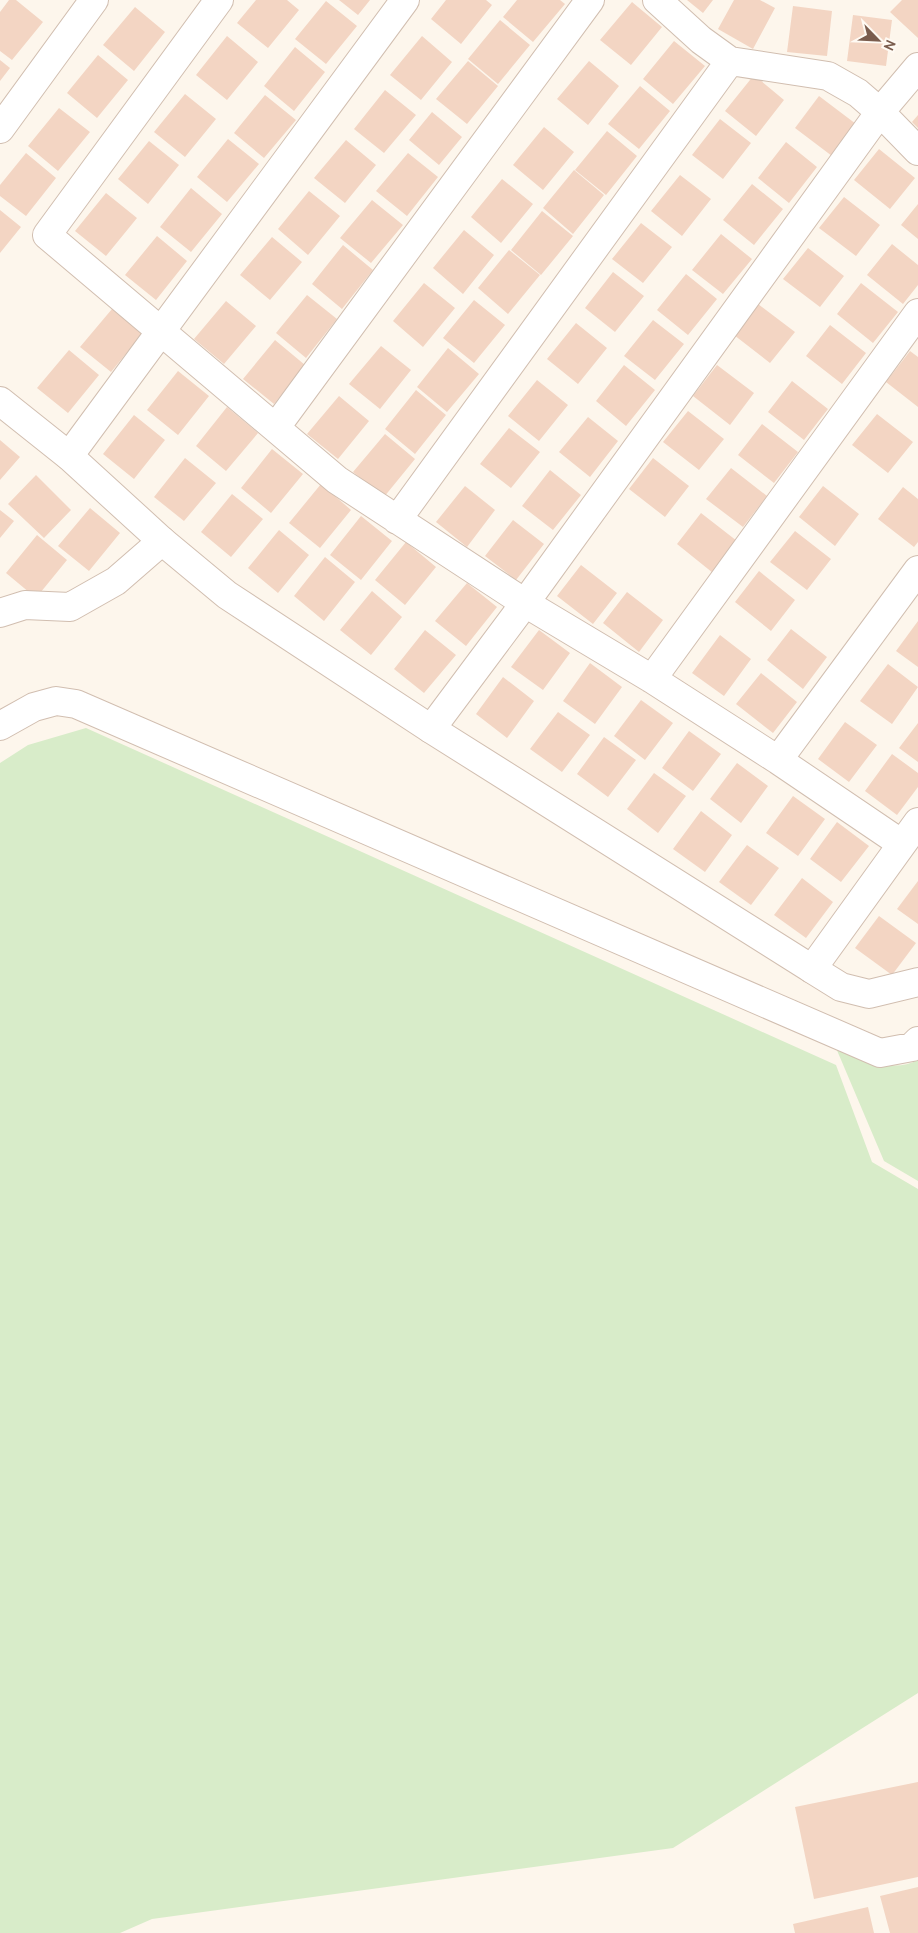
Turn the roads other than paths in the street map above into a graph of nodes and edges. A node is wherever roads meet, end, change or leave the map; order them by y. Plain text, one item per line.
1 (94, 0) edge
2 (219, 0) edge
3 (405, 0) edge
4 (590, 0) edge
5 (657, 0) edge
6 (730, 61) junction
7 (918, 67) edge
8 (880, 112) junction
9 (0, 129) edge
10 (918, 151) edge
11 (918, 313) edge
12 (162, 332) junction
13 (0, 400) edge
14 (276, 427) junction
15 (69, 456) junction
16 (397, 520) junction
17 (162, 541) junction
18 (918, 570) edge
19 (525, 603) junction
20 (0, 613) edge
21 (652, 679) junction
22 (0, 726) edge
23 (431, 729) junction
24 (778, 760) junction
25 (918, 822) edge
26 (902, 844) junction
27 (812, 969) junction
28 (918, 982) edge
29 (918, 1041) edge

1 - 9 street
2 - 12 street
3 - 12 street
4 - 14 street
5 - 6 street
6 - 8 street
6 - 16 street
7 - 8 street
8 - 10 street
8 - 19 street
11 - 21 street
12 - 14 street
12 - 15 street
13 - 15 street
14 - 16 street
15 - 17 street
16 - 19 street
17 - 20 street
17 - 23 street
18 - 24 street
19 - 21 street
19 - 23 street
21 - 24 street
22 - 29 street
23 - 27 street
24 - 26 street
25 - 26 street
26 - 27 street
27 - 28 street

